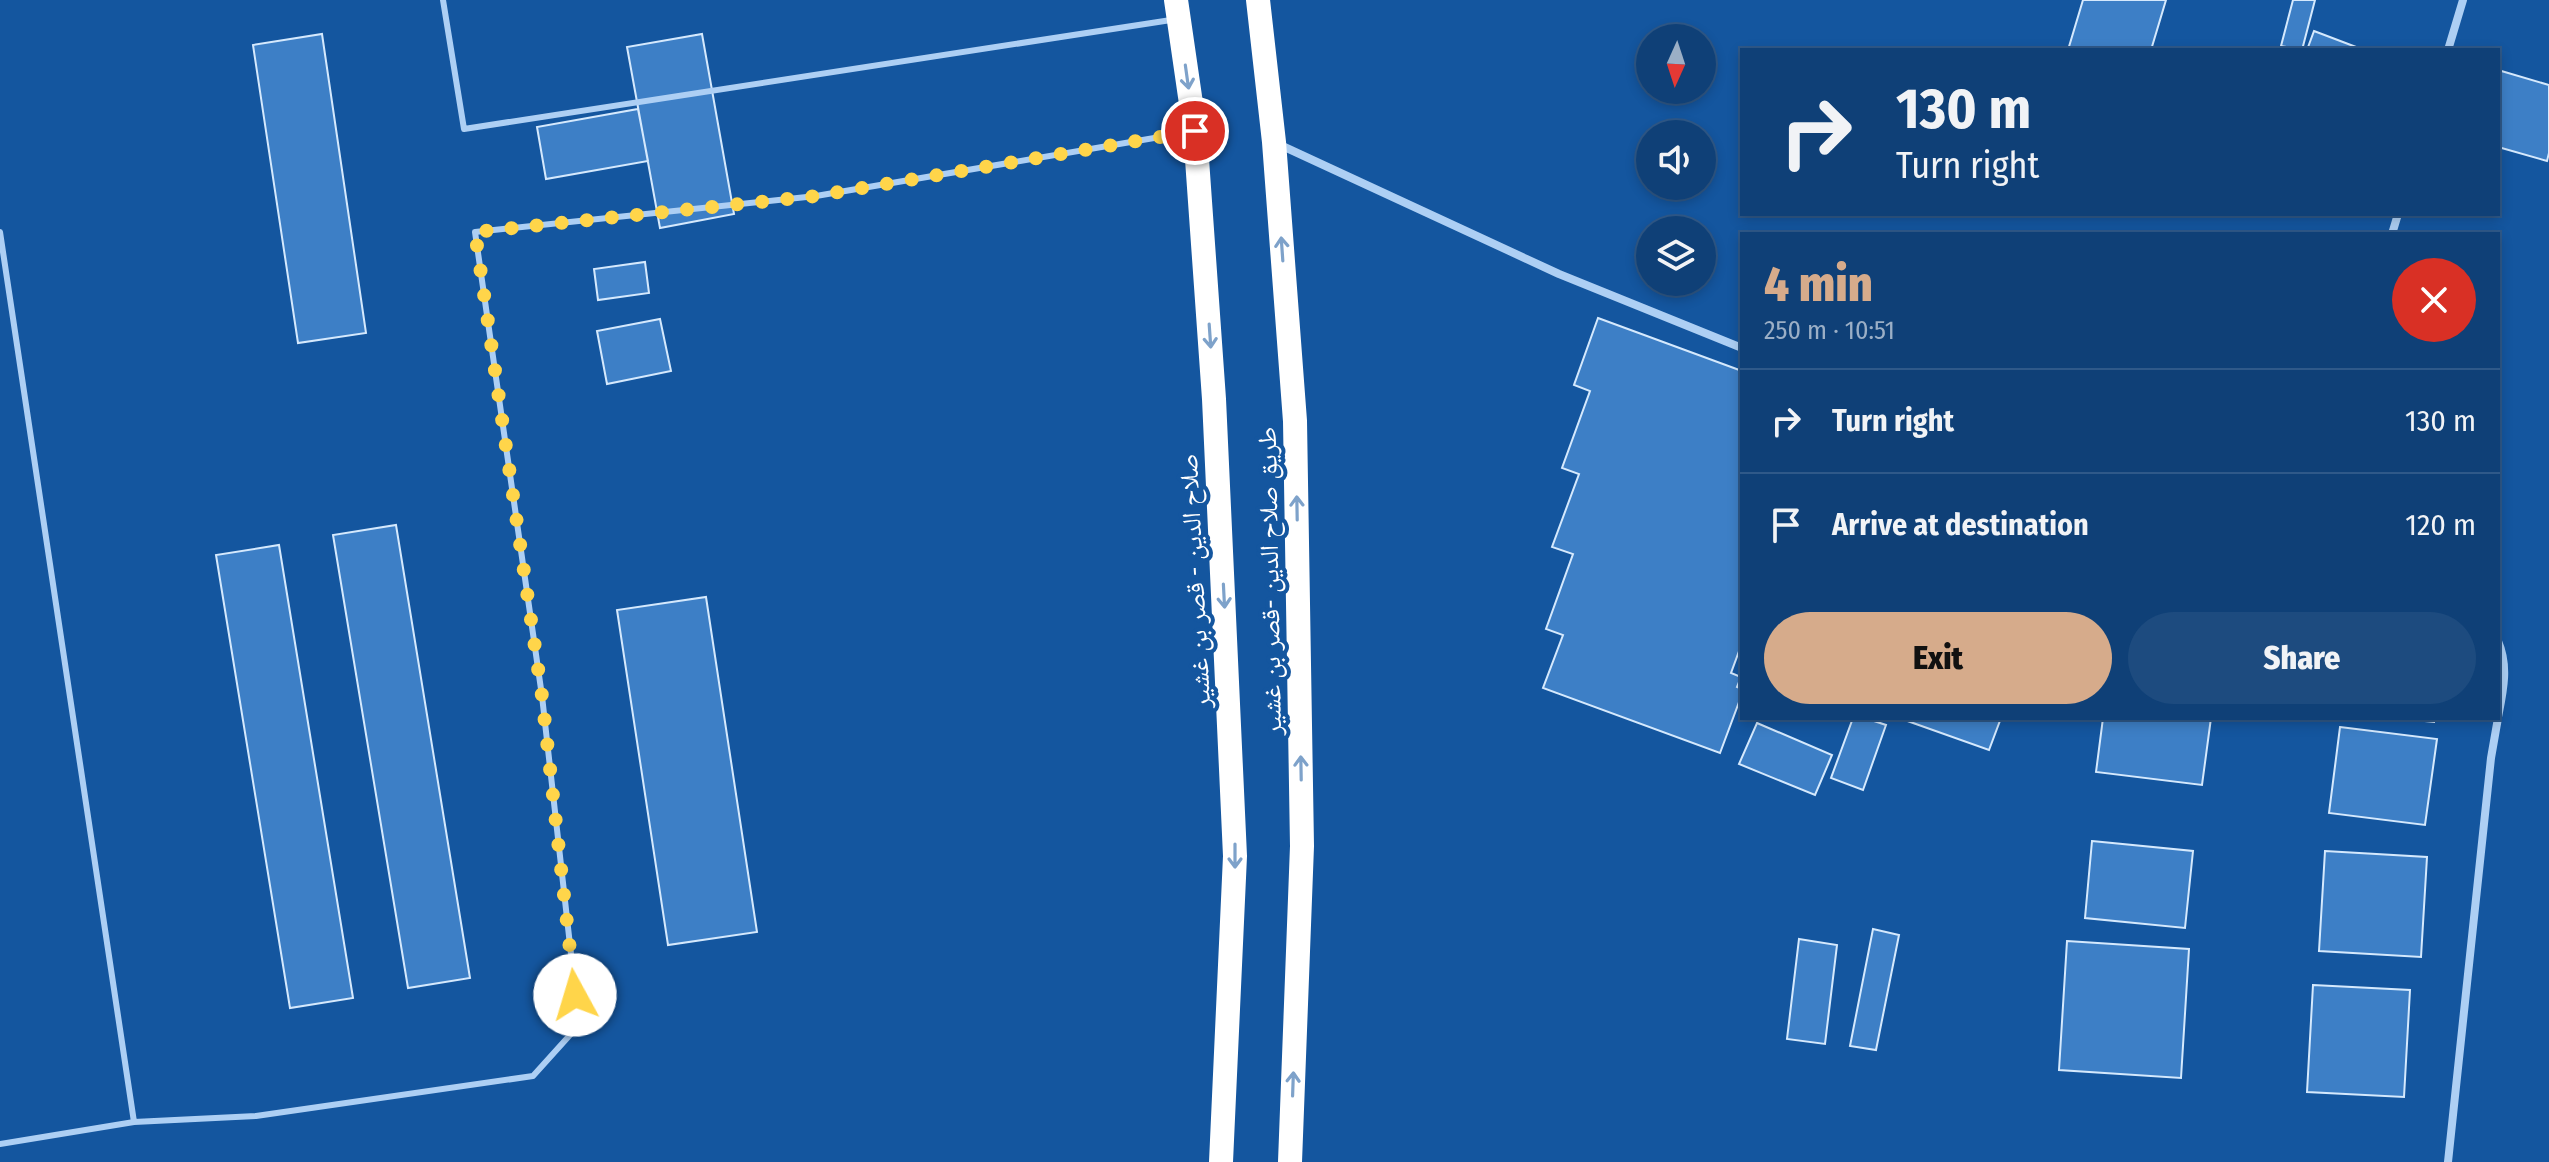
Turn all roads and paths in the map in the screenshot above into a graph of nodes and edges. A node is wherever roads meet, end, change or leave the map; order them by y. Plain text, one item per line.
1 (443, 0) edge
2 (1258, 0) edge
3 (2463, 0) edge
4 (1178, 9) edge
5 (2449, 48) edge
6 (1195, 131) junction
7 (1274, 142) junction
8 (0, 232) edge
9 (1740, 347) edge
10 (2500, 645) edge
11 (2500, 705) edge
12 (2498, 720) edge
13 (134, 1122) junction
14 (0, 1144) edge
15 (1221, 1162) edge
16 (1290, 1162) edge
17 (2448, 1162) edge

1 - 4 lane
2 - 7 highway, طريق صلاح الدين -قصر بن غشير
3 - 5 street
4 -> 6 highway, صلاح الدين - قصر بن غشير
6 - 13 lane
6 -> 15 highway, صلاح الدين - قصر بن غشير
7 - 9 street
16 -> 7 highway, طريق صلاح الدين -قصر بن غشير
8 - 13 lane
10 - 11 street
12 - 17 street
13 - 14 lane

